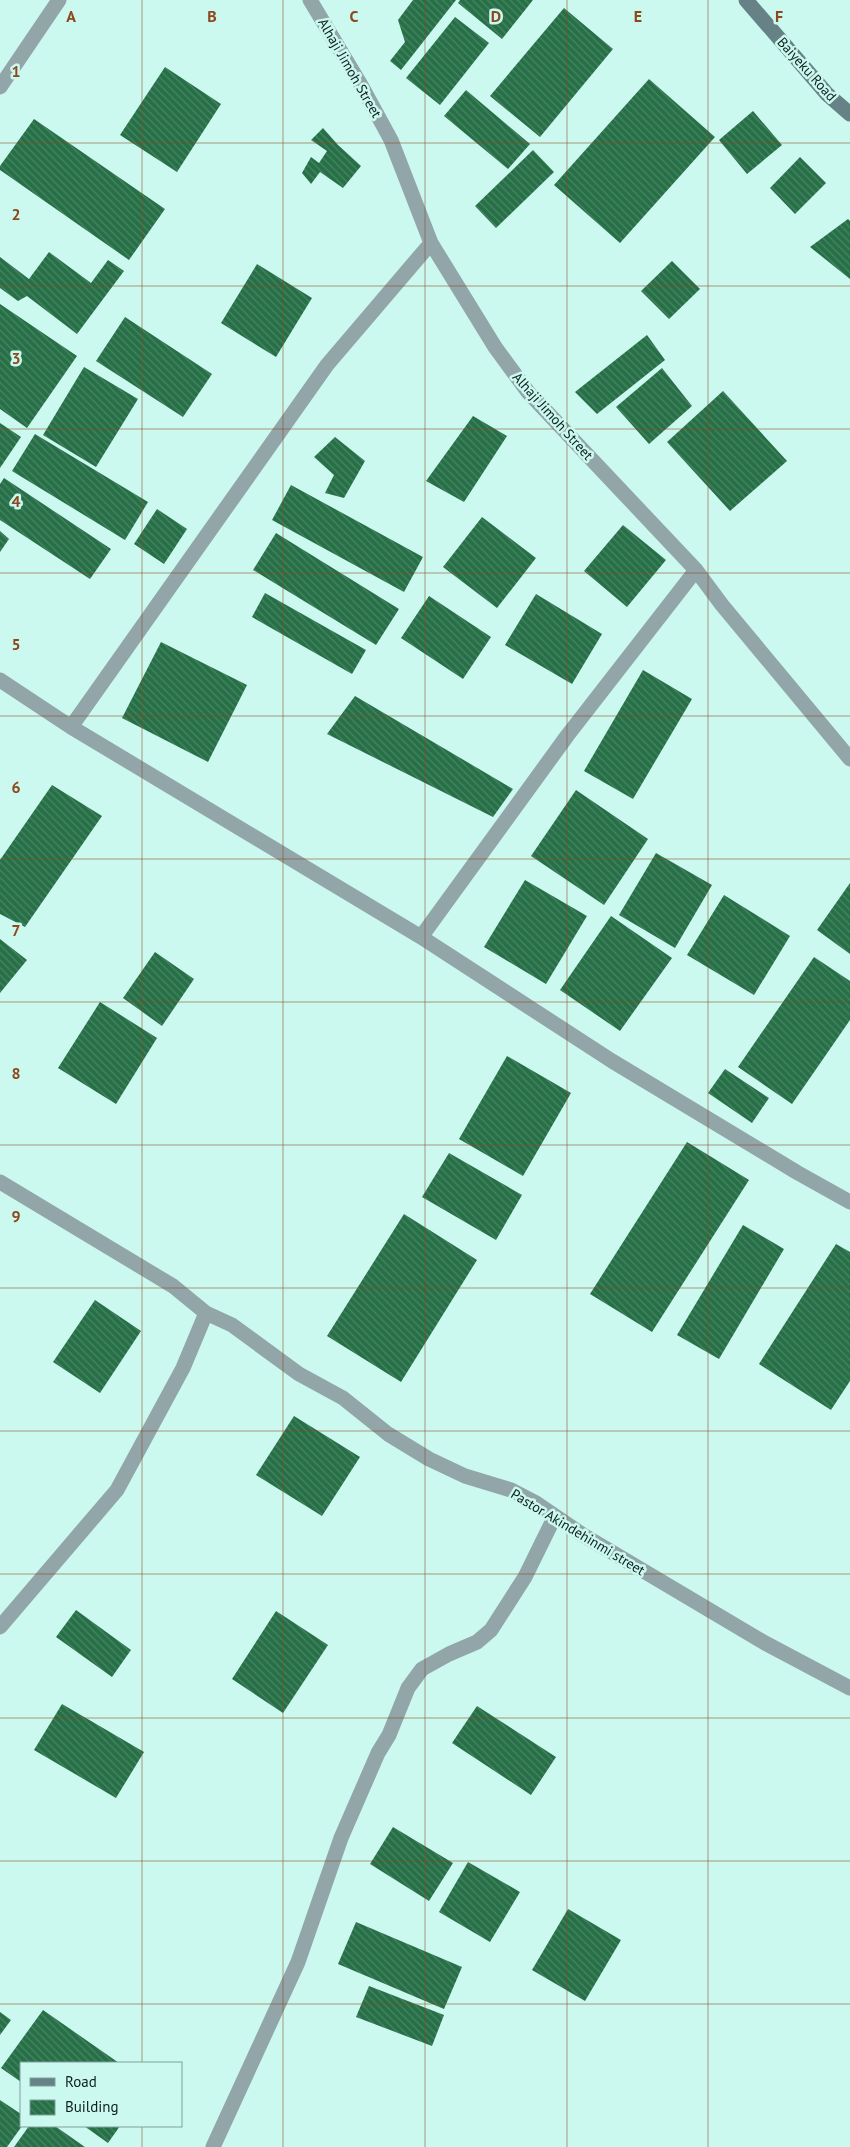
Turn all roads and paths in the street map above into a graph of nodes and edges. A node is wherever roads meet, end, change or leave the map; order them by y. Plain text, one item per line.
1 (59, 0) edge
2 (310, 0) edge
3 (746, 0) edge
4 (0, 87) edge
5 (850, 114) edge
6 (431, 243) junction
7 (696, 570) junction
8 (0, 680) edge
9 (71, 727) junction
10 (850, 758) edge
11 (421, 937) junction
12 (0, 1182) edge
13 (850, 1202) edge
14 (206, 1313) junction
15 (555, 1516) junction
16 (0, 1627) edge
17 (850, 1688) edge
18 (213, 2147) edge

1 - 4 street
2 - 6 street, Alhaji Jimoh Street
3 - 5 main road, Baiyeku Road
6 - 7 street, Alhaji Jimoh Street
6 - 9 street
7 - 10 street, Alhaji Jimoh Street
7 - 11 street
8 - 9 street
9 - 11 street
11 - 13 street
12 - 14 street, Pastor Akindehinmi street
14 - 15 street, Pastor Akindehinmi street
14 - 16 street
15 - 17 street, Pastor Akindehinmi street
15 - 18 street

